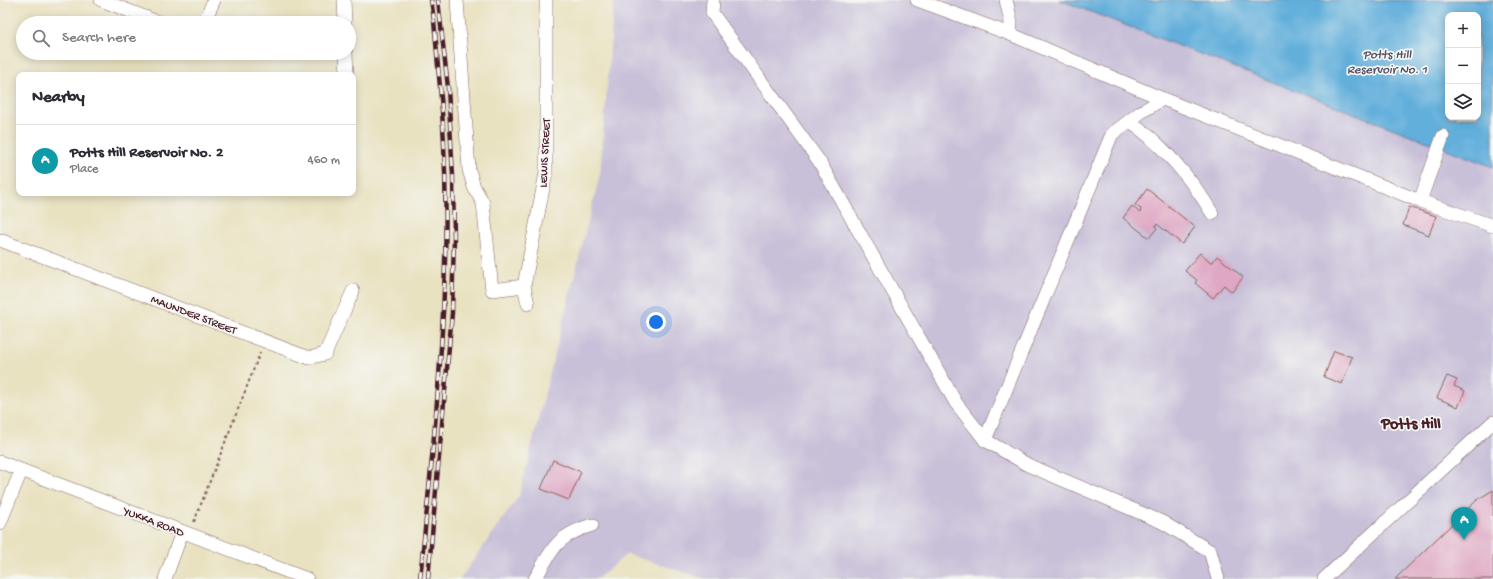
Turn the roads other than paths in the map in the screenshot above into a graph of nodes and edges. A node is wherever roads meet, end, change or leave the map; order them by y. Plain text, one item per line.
1 (101, 0) edge
2 (214, 0) edge
3 (344, 0) edge
4 (457, 0) edge
5 (546, 0) edge
6 (713, 0) edge
7 (917, 0) edge
8 (1006, 0) edge
9 (142, 16) edge
10 (207, 16) edge
11 (345, 16) edge
12 (1010, 34) junction
13 (346, 60) edge
14 (347, 72) edge
15 (1163, 99) junction
16 (1129, 121) junction
17 (1443, 136) dead end
18 (1420, 201) junction
19 (1212, 213) dead end
20 (1493, 226) edge
21 (0, 240) edge
22 (524, 286) junction
23 (353, 291) dead end
24 (528, 304) dead end
25 (1493, 422) edge
26 (985, 440) junction
27 (0, 462) edge
28 (21, 471) junction
29 (0, 523) edge
30 (592, 525) dead end
31 (186, 533) junction
32 (165, 579) edge
33 (307, 579) edge
34 (535, 579) edge
35 (1218, 579) edge
36 (1324, 579) edge

1 - 9 street
2 - 10 street
3 - 11 street
4 - 22 street
5 - 22 street, LEWIS STREET
6 - 26 street
7 - 12 street
8 - 12 street
12 - 15 street
13 - 14 street
15 - 16 street
15 - 18 street
16 - 19 street
16 - 26 street
17 - 18 street
18 - 20 street
21 - 23 street, MAUNDER STREET
22 - 24 street, LEWIS STREET
25 - 36 street
26 - 35 street
27 - 28 street, YUKKA ROAD
28 - 29 street
28 - 31 street, YUKKA ROAD
30 - 34 street
31 - 32 street
31 - 33 street, YUKKA ROAD

